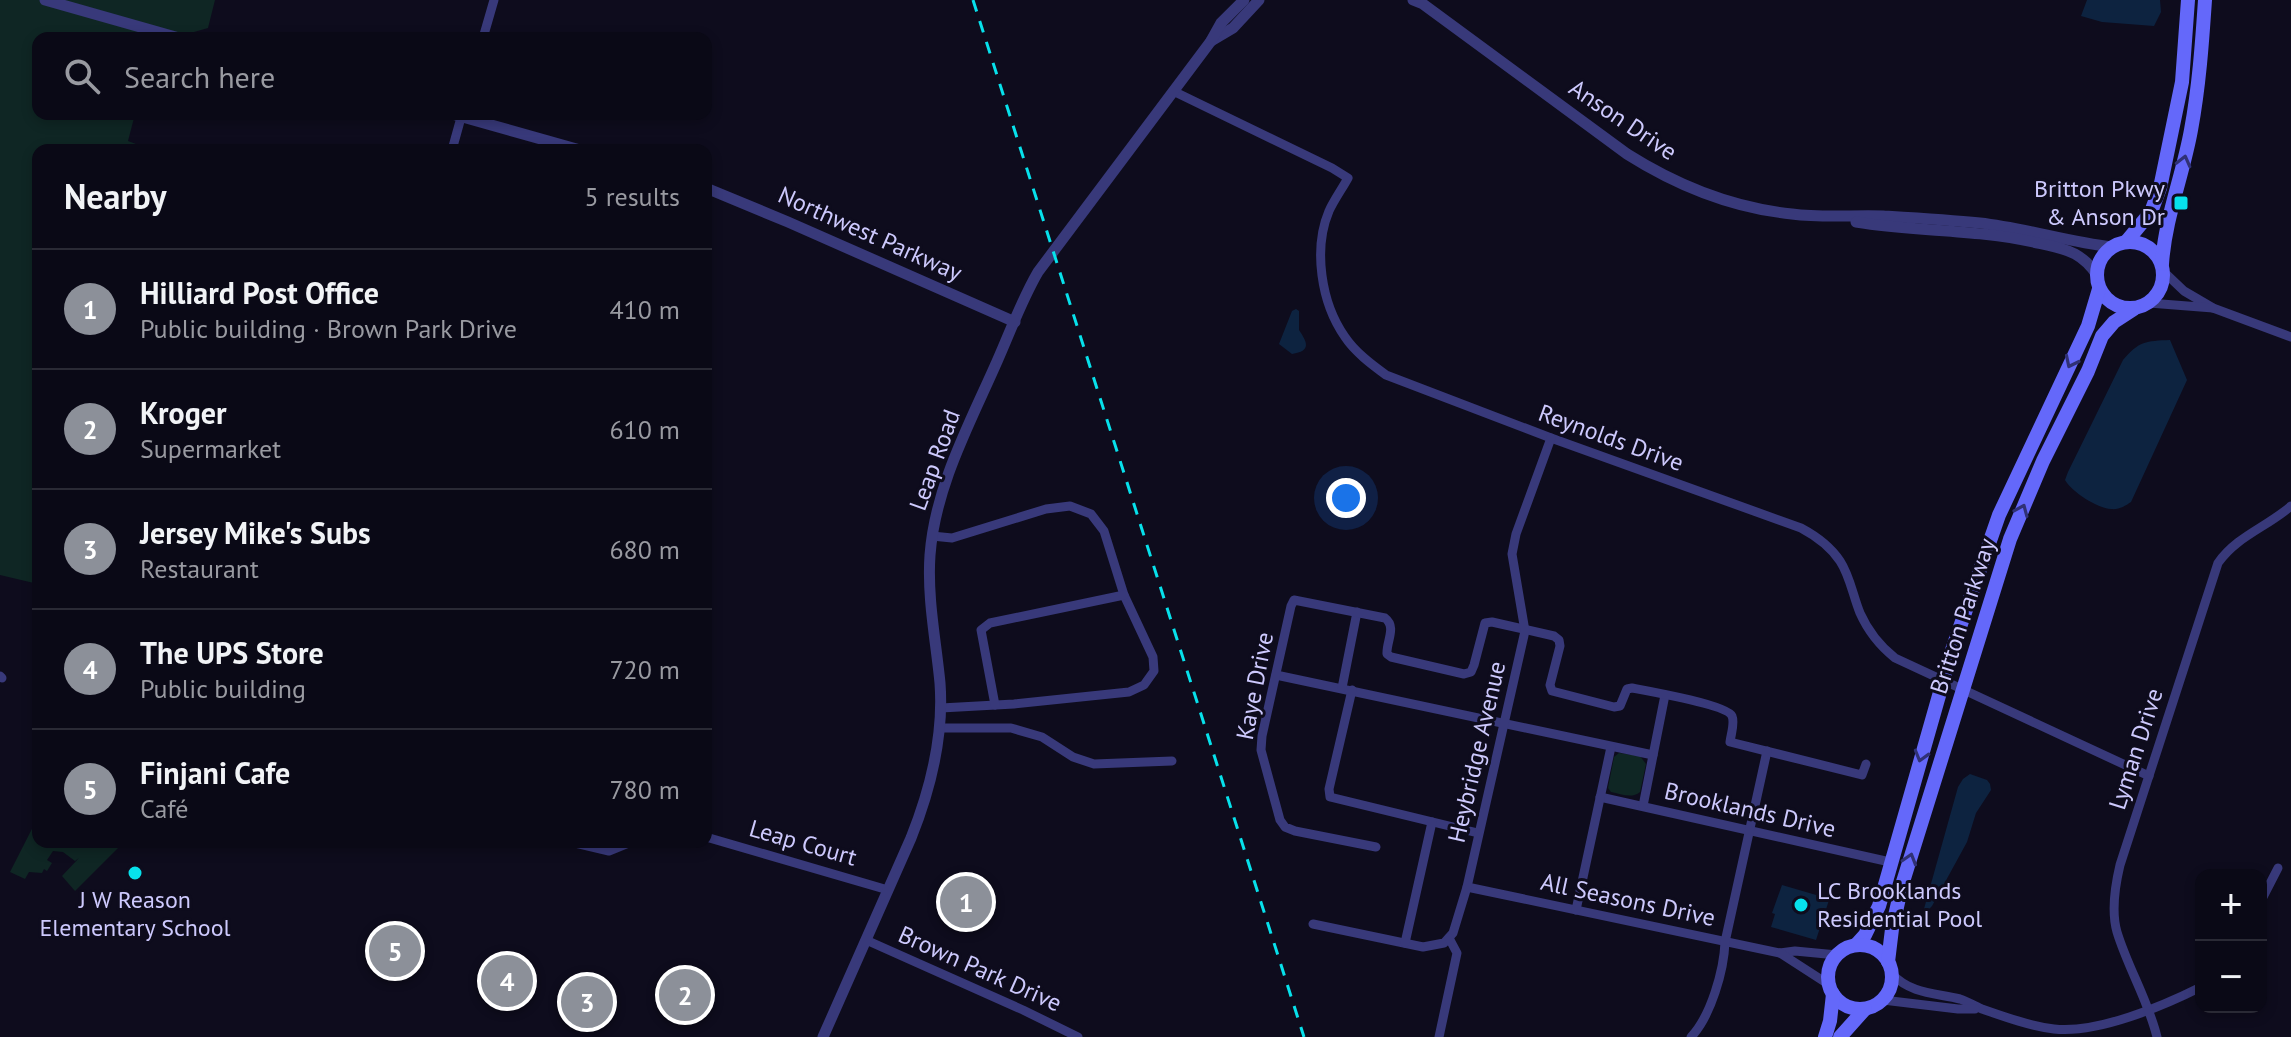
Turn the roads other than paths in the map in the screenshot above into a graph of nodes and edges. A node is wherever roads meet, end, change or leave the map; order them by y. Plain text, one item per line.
1 (45, 0) edge
2 (494, 0) edge
3 (1244, 0) edge
4 (1259, 0) edge
5 (2188, 0) edge
6 (2205, 0) edge
7 (1419, 1) edge
8 (158, 32) edge
9 (485, 32) edge
10 (1211, 41) junction
11 (1173, 91) junction
12 (457, 120) edge
13 (475, 120) edge
14 (453, 144) edge
15 (559, 144) edge
16 (712, 190) edge
17 (1823, 217) junction
18 (2119, 245) junction
19 (2162, 268) junction
20 (2098, 282) junction
21 (2149, 303) junction
22 (2213, 308) junction
23 (2134, 309) junction
24 (1015, 322) junction
25 (2291, 337) edge
26 (1551, 438) junction
27 (2291, 506) edge
28 (932, 536) junction
29 (1124, 595) junction
30 (1357, 612) junction
31 (1525, 631) junction
32 (1276, 675) junction
33 (1943, 681) junction
34 (1347, 689) junction
35 (1962, 691) junction
36 (1665, 695) junction
37 (995, 705) junction
38 (941, 708) junction
39 (1504, 722) junction
40 (940, 728) junction
41 (1611, 747) junction
42 (1767, 751) junction
43 (1653, 755) junction
44 (1172, 761) dead end
45 (1866, 764) dead end
46 (2149, 776) junction
47 (1600, 797) junction
48 (1643, 806) junction
49 (1432, 822) junction
50 (1750, 830) junction
51 (1478, 833) junction
52 (712, 839) edge
53 (1376, 847) dead end
54 (596, 848) edge
55 (616, 848) edge
56 (1890, 862) junction
57 (2278, 868) dead end
58 (1467, 887) junction
59 (2267, 889) edge
60 (888, 890) junction
61 (1576, 910) junction
62 (1313, 924) dead end
63 (1449, 938) junction
64 (866, 940) junction
65 (1725, 942) junction
66 (1405, 943) junction
67 (1856, 945) junction
68 (1780, 953) junction
69 (1837, 955) junction
70 (1890, 968) junction
71 (1830, 989) junction
72 (2195, 990) edge
73 (1883, 1000) junction
74 (1865, 1009) junction
75 (1981, 1009) junction
76 (2150, 1010) junction
77 (823, 1037) edge
78 (1078, 1037) edge
79 (1439, 1037) edge
80 (1691, 1037) edge
81 (1825, 1037) edge
82 (1840, 1037) edge
83 (2157, 1037) edge

1 - 8 street
2 - 9 street
3 - 10 street, Leap Road
4 - 10 street, Leap Road
5 - 18 main road
19 -> 6 main road
7 - 17 street, Anson Drive
10 - 11 street, Leap Road
11 - 24 street, Leap Road
11 - 26 street, Reynolds Drive
12 - 14 street
13 - 15 street
16 - 24 street, Northwest Parkway
17 - 18 street, Anson Drive
17 - 20 street, Anson Drive
18 - 19 main road
18 - 20 main road
19 - 21 main road
19 - 22 street
20 - 23 main road
20 -> 33 main road, Britton Parkway
21 - 22 street
21 - 23 main road
22 - 25 street
35 -> 23 main road, Britton Parkway
24 - 28 street, Leap Road
26 - 31 street, Heybridge Avenue
26 - 33 street, Reynolds Drive
27 - 46 street, Lyman Drive
28 - 29 street
28 - 38 street, Leap Road
29 - 37 street
29 - 37 street
30 - 31 street
30 - 32 street, Kaye Drive
30 - 34 street
31 - 36 street
31 - 39 street, Heybridge Avenue
32 - 34 street, Brooklands Drive
32 - 53 street, Kaye Drive
33 - 35 street, Reynolds Drive
33 -> 56 main road, Britton Parkway
34 - 39 street, Brooklands Drive
34 - 49 street
35 - 46 street, Reynolds Drive
70 -> 35 main road, Britton Parkway
36 - 42 street
36 - 43 street
37 - 38 street
38 - 40 street, Leap Road
39 - 41 street, Brooklands Drive
39 - 51 street, Heybridge Avenue
40 - 44 street
40 - 60 street, Leap Road
41 - 43 street, Brooklands Drive
41 - 47 street
42 - 45 street
42 - 50 street
43 - 48 street
46 - 76 street, Lyman Drive
47 - 48 street, Brooklands Drive
47 - 61 street
48 - 50 street, Brooklands Drive
49 - 51 street
49 - 66 street
50 - 56 street, Brooklands Drive
50 - 65 street
51 - 58 street, Heybridge Avenue
52 - 60 street, Leap Court
54 - 55 street
56 - 67 main road, Britton Parkway
57 - 59 street
58 - 61 street, All Seasons Drive
58 - 63 street, Heybridge Avenue
60 - 64 street, Leap Road
61 - 65 street, All Seasons Drive
62 - 66 street
63 - 66 street
63 - 79 street
64 - 77 street, Leap Road
64 - 78 street, Brown Park Drive
65 - 68 street, All Seasons Drive
65 - 80 street
67 - 69 main road
67 - 70 main road
68 - 69 street, All Seasons Drive
68 - 71 street, All Seasons Drive
69 - 71 main road
70 - 73 main road
70 - 75 street
71 - 74 main road
71 - 81 main road
72 - 76 street
73 - 74 main road
73 - 75 street
74 - 82 main road
75 - 76 street
76 - 83 street, Lyman Drive

